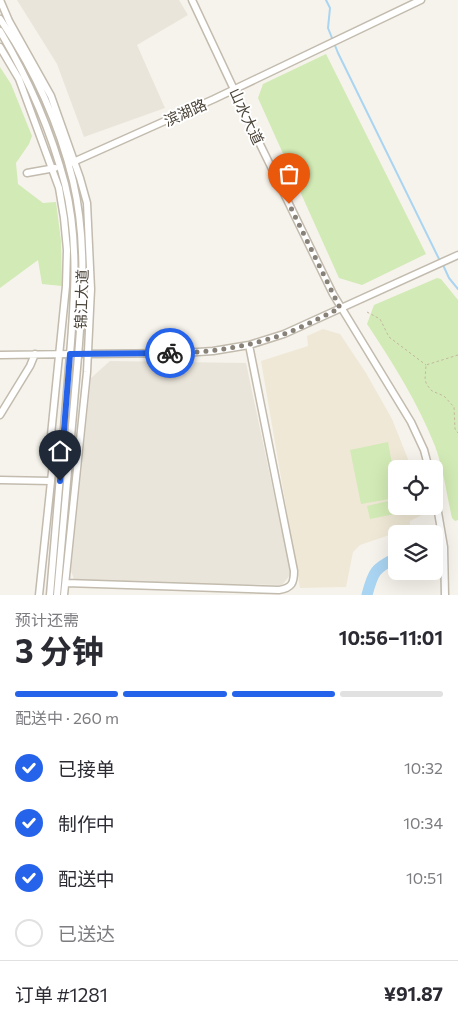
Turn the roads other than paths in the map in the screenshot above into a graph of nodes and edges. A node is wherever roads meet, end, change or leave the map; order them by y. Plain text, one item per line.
1 (0, 0) edge
2 (192, 0) edge
3 (421, 0) edge
4 (0, 19) edge
5 (0, 31) edge
6 (0, 47) edge
7 (234, 89) junction
8 (71, 163) junction
9 (60, 167) junction
10 (51, 168) junction
11 (26, 173) dead end
12 (458, 255) edge
13 (340, 308) junction
14 (249, 344) junction
15 (35, 354) junction
16 (59, 354) junction
17 (70, 354) junction
18 (78, 354) junction
19 (88, 354) junction
20 (0, 355) edge
21 (0, 415) edge
22 (427, 460) edge
23 (0, 480) edge
24 (51, 481) junction
25 (438, 515) edge
26 (66, 583) junction
27 (189, 591) edge
28 (39, 595) edge
29 (50, 595) edge
30 (57, 595) edge
31 (64, 595) edge
32 (445, 595) edge

1 - 8 street
2 - 7 street, 山水大道
3 - 7 street, 滨湖路
4 - 8 street, 锦江大道
5 - 9 street, 锦江大道
6 - 10 street
7 - 8 street, 滨湖路
7 - 13 street, 山水大道
8 - 9 street, 滨湖路
8 - 18 street, 锦江大道
8 - 19 street
9 - 10 street, 滨湖路
9 - 17 street, 锦江大道
10 - 11 street, 滨湖路
10 - 16 street
12 - 13 street
13 - 14 street
13 - 22 street, 山水大道
14 - 19 street
14 - 27 street
15 - 16 street
15 - 20 street
15 - 21 street
16 - 17 street
16 - 24 street
17 - 18 street
17 - 29 street, 锦江大道
18 - 19 street
18 - 30 street, 锦江大道
19 - 26 street
23 - 24 street
24 - 28 street
25 - 32 street
26 - 27 street
26 - 31 street

